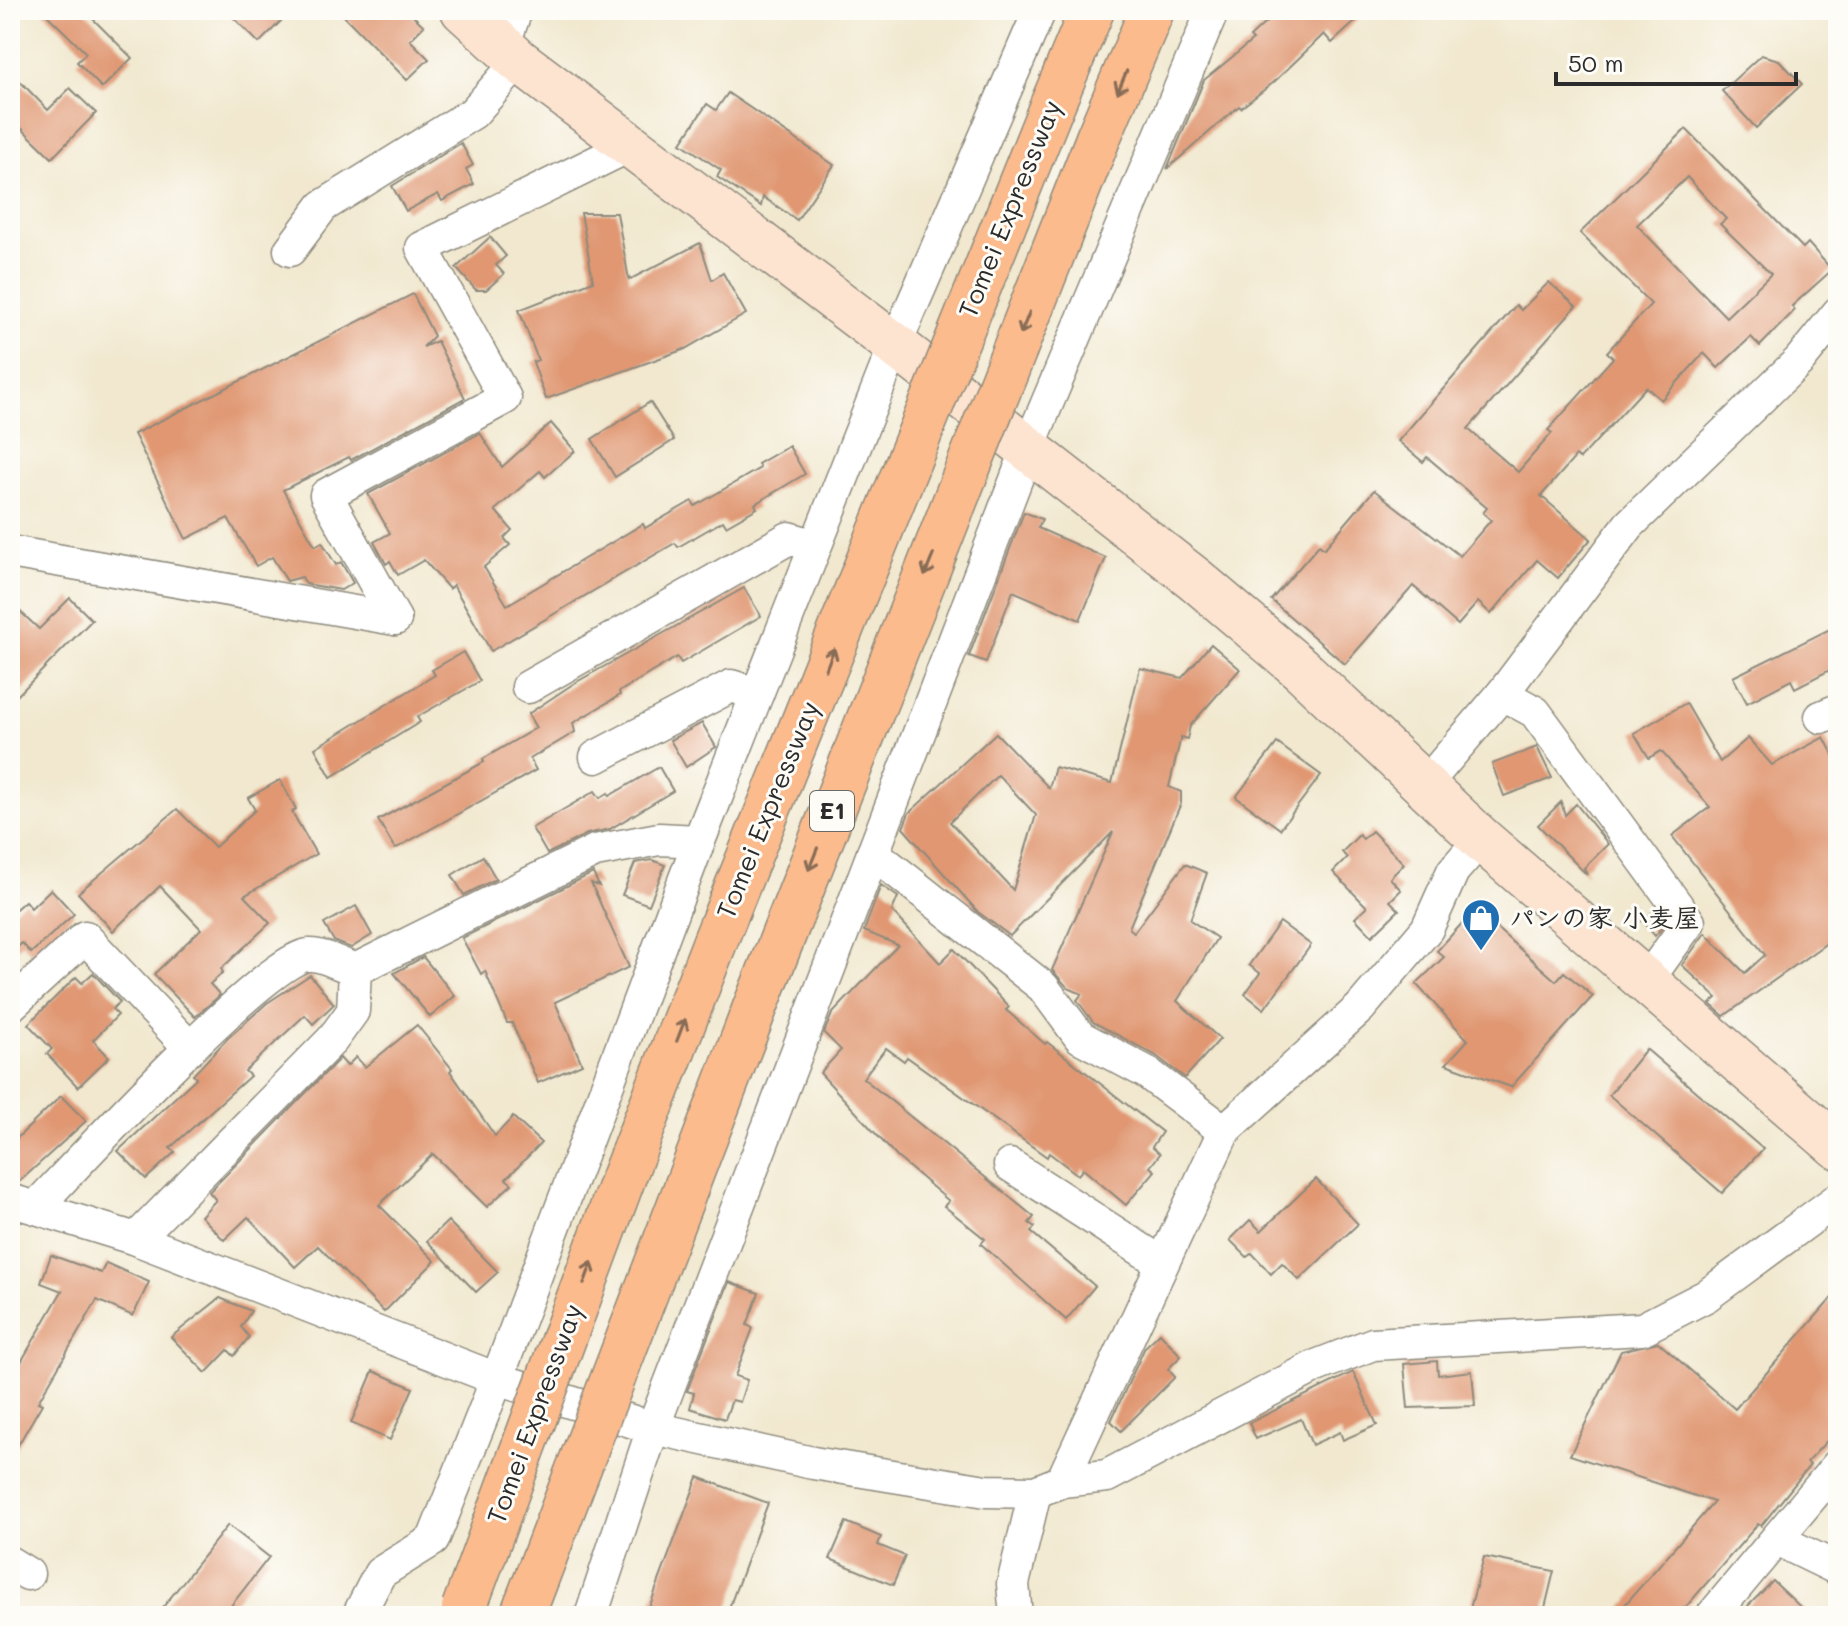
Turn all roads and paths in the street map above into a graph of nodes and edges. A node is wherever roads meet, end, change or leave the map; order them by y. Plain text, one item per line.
1 (1040, 10) edge
2 (1092, 10) edge
3 (1152, 10) edge
4 (1237, 10) edge
5 (467, 12) edge
6 (1210, 17) edge
7 (513, 39) edge
8 (631, 145) junction
9 (290, 250) dead end
10 (1838, 313) edge
11 (895, 345) junction
12 (1027, 451) junction
13 (815, 546) junction
14 (10, 552) edge
15 (528, 687) dead end
16 (757, 694) junction
17 (1502, 694) junction
18 (596, 757) dead end
19 (1423, 787) junction
20 (1481, 839) junction
21 (699, 841) junction
22 (873, 853) junction
23 (355, 970) junction
24 (1646, 982) junction
25 (10, 1006) edge
26 (190, 1048) junction
27 (1224, 1131) junction
28 (1838, 1147) edge
29 (1010, 1165) dead end
30 (1838, 1199) edge
31 (23, 1203) edge
32 (136, 1239) junction
33 (1162, 1263) junction
34 (497, 1379) junction
35 (653, 1428) junction
36 (1838, 1465) edge
37 (1048, 1486) junction
38 (1778, 1540) junction
39 (1838, 1569) edge
40 (462, 1612) edge
41 (358, 1616) edge
42 (522, 1616) edge
43 (591, 1616) edge
44 (1016, 1616) edge
45 (1712, 1616) edge

1 - 11 street
40 -> 2 highway, Tomei Expressway / E1, bridge
3 -> 42 highway, E1, bridge
4 - 6 street
5 - 7 street
6 - 12 street
7 - 8 street
7 - 9 street
8 - 11 street
8 - 14 street
10 - 17 street
11 - 12 street
11 - 13 street
12 - 19 street
12 - 22 street
13 - 15 street
13 - 16 street
16 - 18 street
16 - 21 street
17 - 19 street
17 - 24 street
19 - 20 street
20 - 24 street
20 - 27 street
21 - 23 street
21 - 34 street
22 - 27 street
22 - 35 street
23 - 26 street
23 - 32 street
24 - 28 street
25 - 26 street
26 - 31 street
27 - 33 street
29 - 33 street
30 - 37 street
31 - 32 street
32 - 34 street
33 - 37 street
34 - 35 street
34 - 41 street
35 - 37 street
35 - 43 street
36 - 38 street
37 - 44 street
38 - 39 street
38 - 45 street

